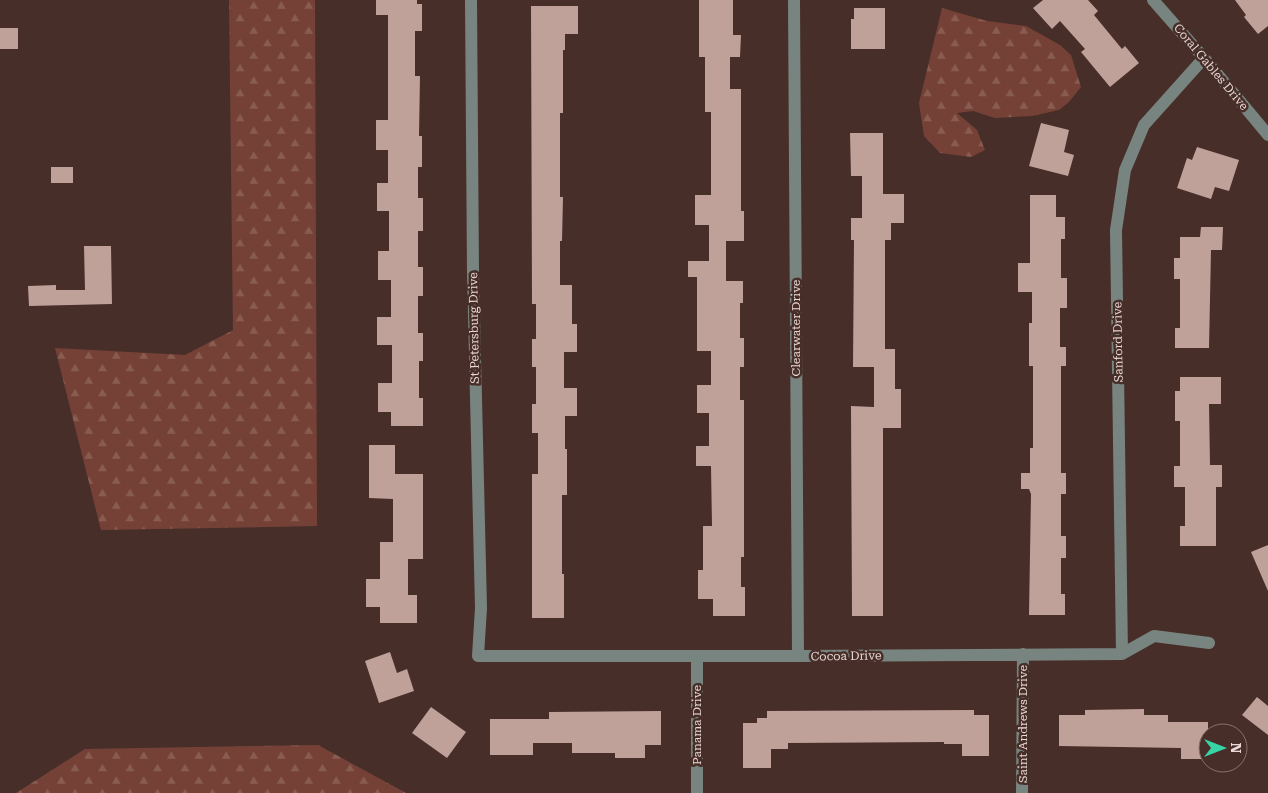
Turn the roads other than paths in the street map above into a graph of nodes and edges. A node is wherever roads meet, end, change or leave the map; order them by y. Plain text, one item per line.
1 (471, 0) edge
2 (794, 0) edge
3 (1153, 0) edge
4 (1204, 58) junction
5 (1268, 135) edge
6 (1210, 643) dead end
7 (1023, 654) junction
8 (1122, 654) junction
9 (478, 656) joint
10 (696, 656) junction
11 (798, 656) junction
12 (696, 793) edge
13 (1022, 793) edge

1 - 9 street, St Petersburg Drive
2 - 11 street, Clearwater Drive
3 - 4 street, Coral Gables Drive
4 - 5 street, Coral Gables Drive
4 - 8 street, Sanford Drive
6 - 8 street, Cocoa Drive
7 - 8 street, Cocoa Drive
7 - 11 street, Cocoa Drive
7 - 13 street, Saint Andrews Drive
9 - 10 street, Cocoa Drive
10 - 11 street, Cocoa Drive
10 - 12 street, Panama Drive

